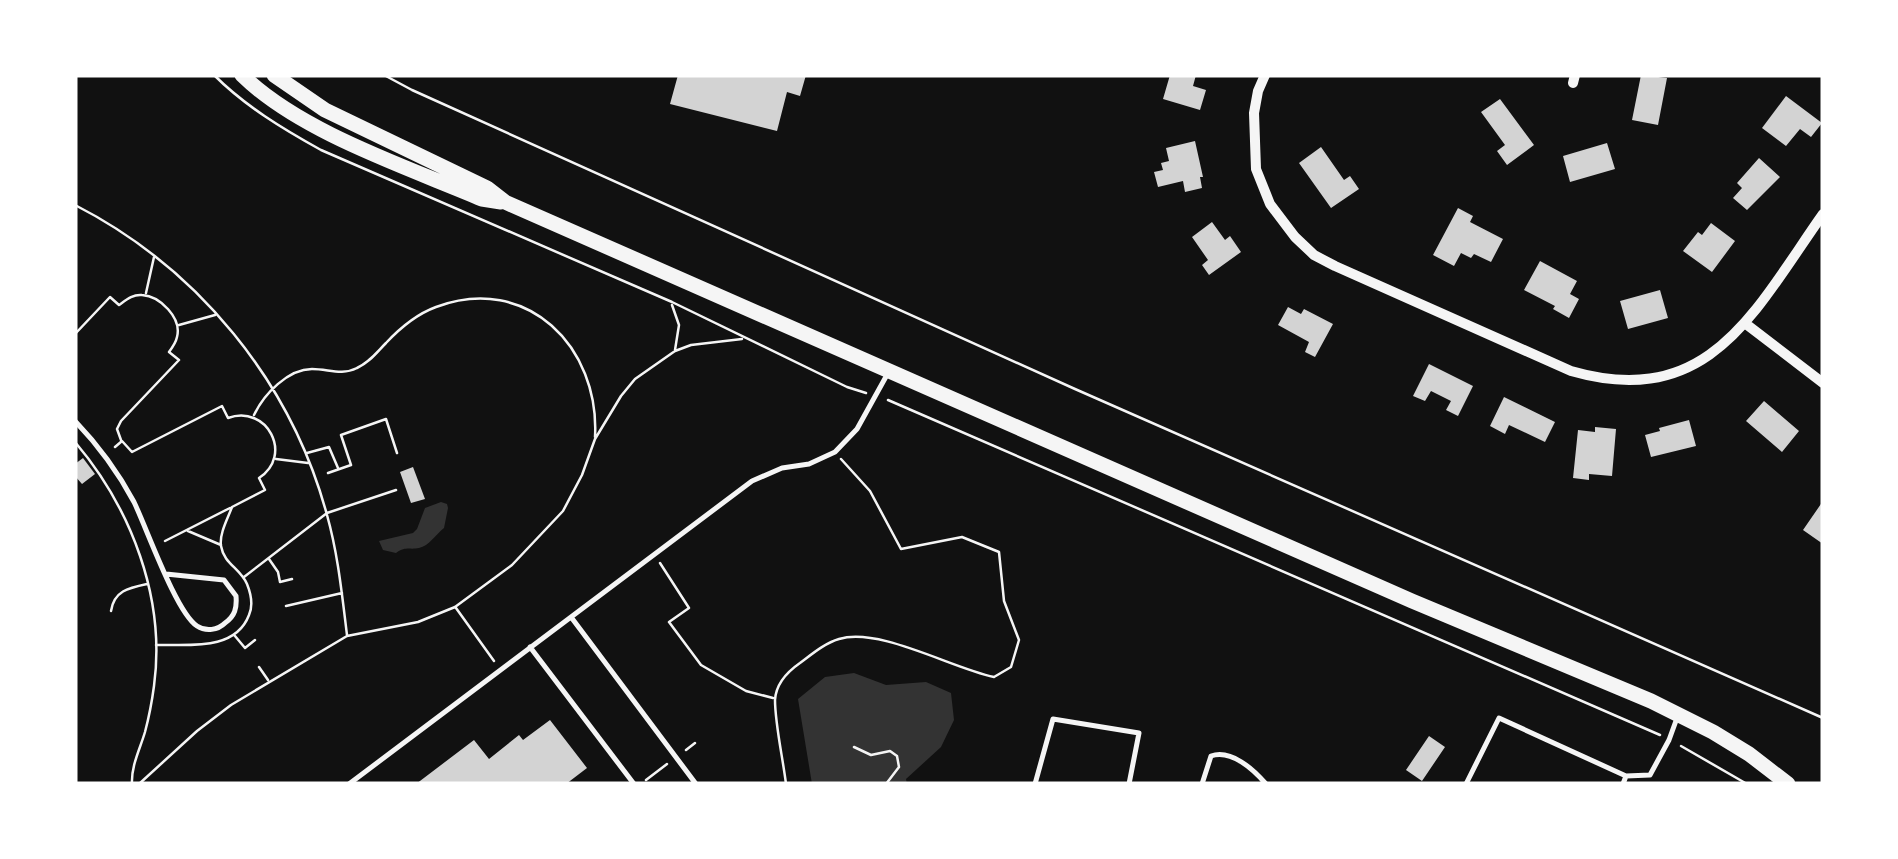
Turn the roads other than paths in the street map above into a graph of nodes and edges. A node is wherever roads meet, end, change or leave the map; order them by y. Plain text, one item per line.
1 (242, 75) edge
2 (274, 75) edge
3 (1265, 75) edge
4 (505, 202) junction
5 (1823, 214) edge
6 (1746, 324) junction
7 (890, 371) junction
8 (1823, 383) edge
9 (75, 421) edge
10 (166, 574) junction
11 (571, 617) junction
12 (530, 647) junction
13 (1678, 714) junction
14 (1626, 776) junction
15 (349, 784) edge
16 (634, 784) edge
17 (696, 784) edge
18 (1036, 784) edge
19 (1128, 784) edge
20 (1202, 784) edge
21 (1266, 784) edge
22 (1466, 784) edge
23 (1623, 784) edge
24 (1788, 784) edge

1 - 4 main road
2 - 4 main road
3 - 6 street
4 - 7 main road
5 - 6 street
6 - 8 street
7 - 11 lane
7 - 13 main road
9 - 10 lane
10 - 10 lane
11 - 12 lane
11 - 17 lane
12 - 15 lane
12 - 16 lane
13 - 14 lane
13 - 24 main road
14 - 22 lane
14 - 23 lane
18 - 19 lane
20 - 21 lane

